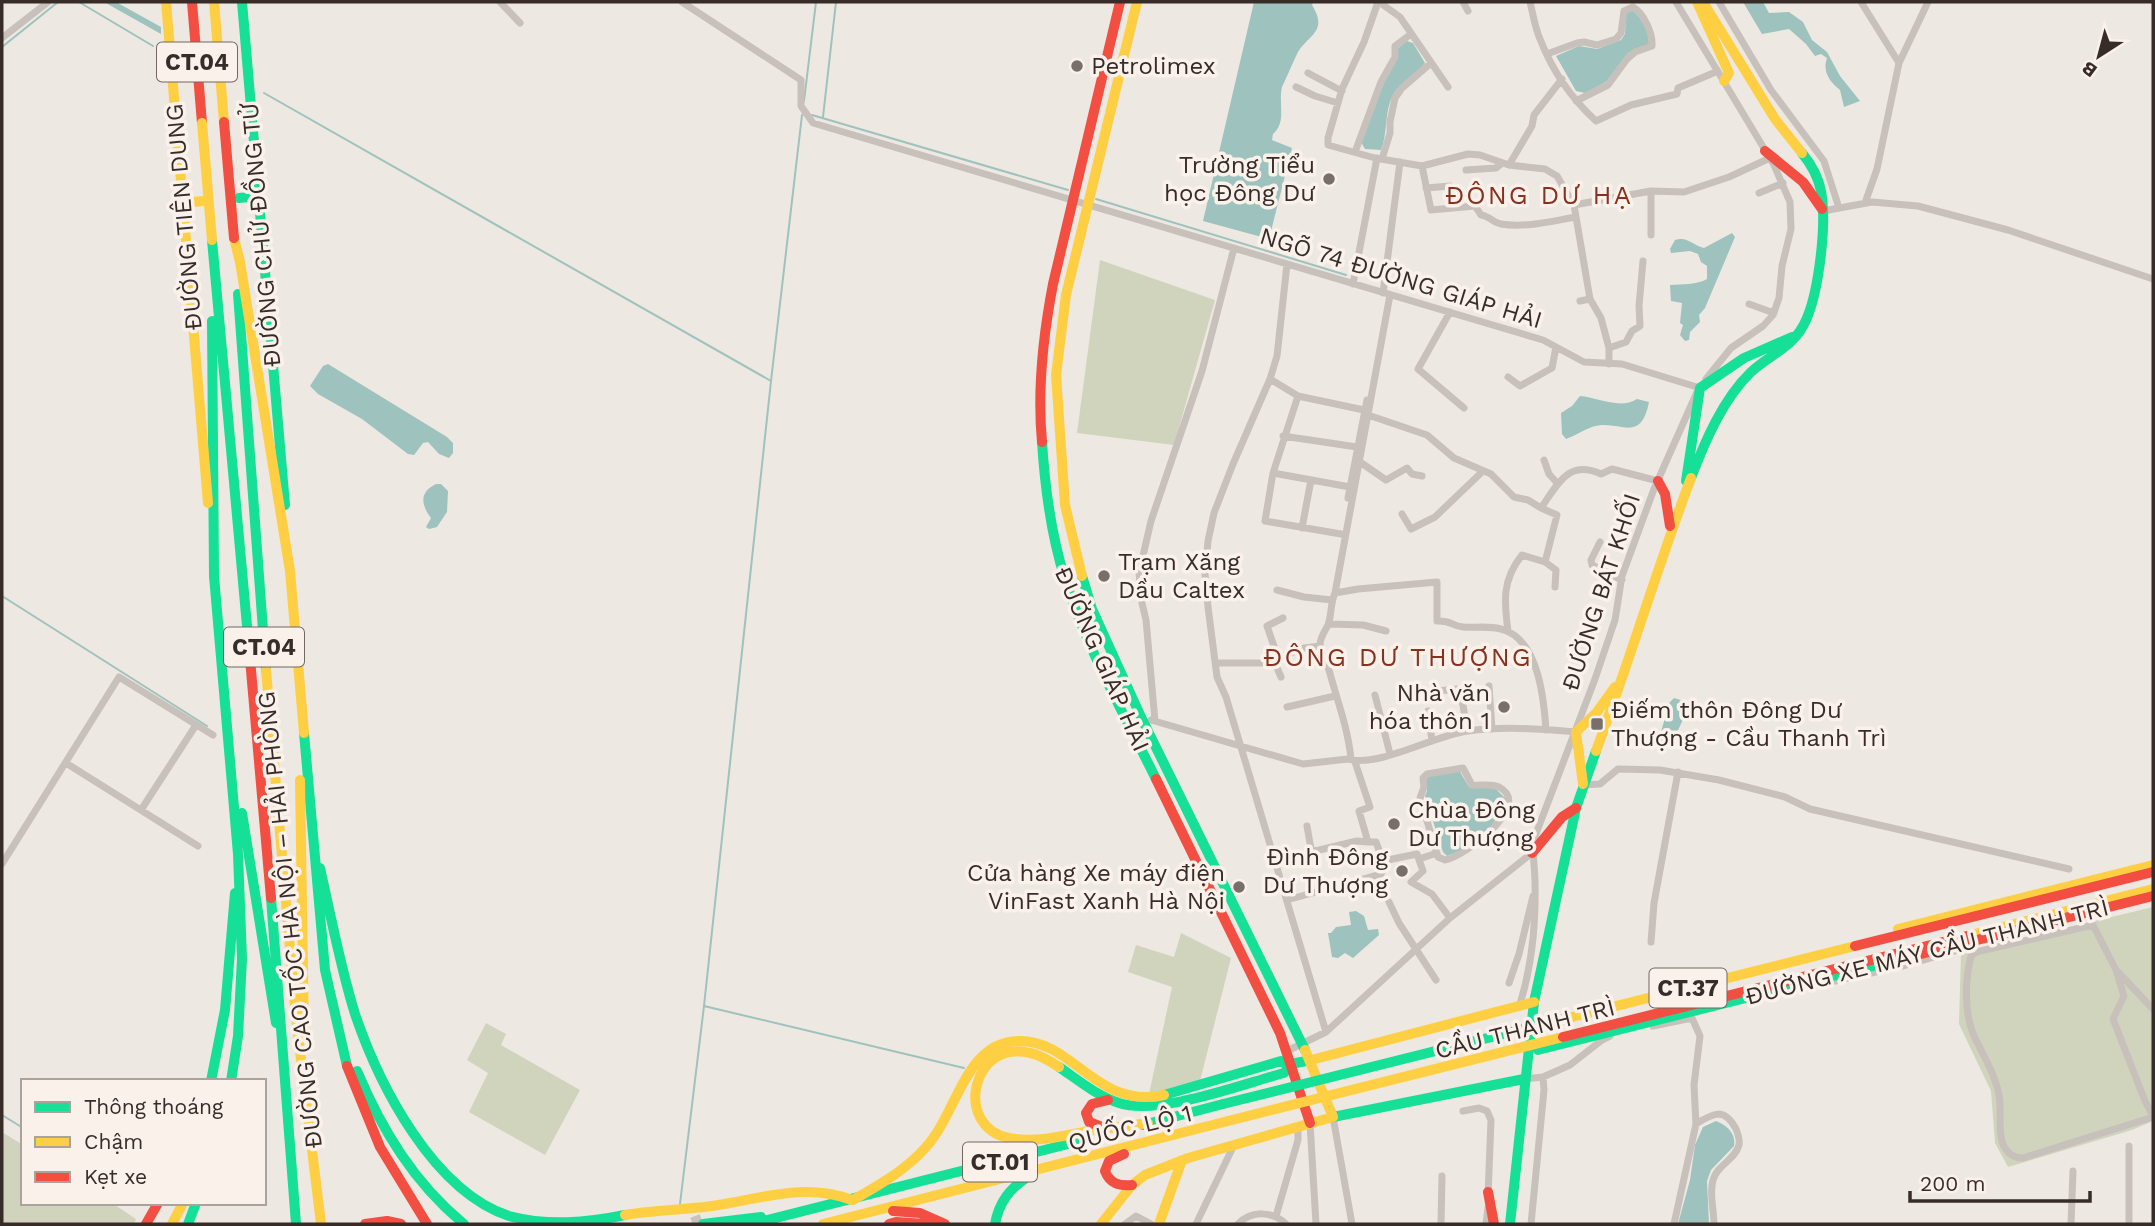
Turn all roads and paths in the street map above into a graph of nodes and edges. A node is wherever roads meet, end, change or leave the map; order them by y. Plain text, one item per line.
1 (48, 2) edge
2 (166, 2) edge
3 (192, 2) edge
4 (214, 2) edge
5 (242, 2) edge
6 (500, 2) edge
7 (682, 2) edge
8 (1120, 2) edge
9 (1137, 2) edge
10 (1378, 2) edge
11 (1463, 2) edge
12 (1539, 2) edge
13 (1676, 2) edge
14 (1697, 2) edge
15 (1703, 2) edge
16 (1719, 2) edge
17 (1861, 2) edge
18 (1928, 2) edge
19 (1530, 3) edge
20 (1468, 11) dead end
21 (520, 23) dead end
22 (1411, 34) junction
23 (2, 38) edge
24 (1547, 54) junction
25 (1432, 63) junction
26 (1899, 63) junction
27 (1718, 71) junction
28 (1308, 73) dead end
29 (1562, 79) junction
30 (1724, 81) junction
31 (1296, 87) dead end
32 (1448, 87) dead end
33 (1342, 91) junction
34 (1576, 100) junction
35 (1338, 103) junction
36 (1354, 152) junction
37 (1767, 154) junction
38 (1378, 159) junction
39 (1400, 162) junction
40 (1505, 164) junction
41 (1422, 166) junction
42 (1466, 170) dead end
43 (1783, 183) junction
44 (1450, 186) dead end
45 (1426, 188) junction
46 (1651, 191) junction
47 (1759, 193) dead end
48 (258, 196) junction
49 (239, 198) dead end
50 (1073, 199) junction
51 (203, 201) dead end
52 (183, 203) junction
53 (1865, 203) junction
54 (1089, 204) junction
55 (1574, 205) junction
56 (1839, 208) junction
57 (1823, 211) junction
58 (1576, 216) junction
59 (1651, 235) dead end
60 (234, 238) junction
61 (212, 240) junction
62 (1234, 248) junction
63 (1643, 261) dead end
64 (1287, 264) junction
65 (2153, 279) edge
66 (1353, 284) junction
67 (1387, 294) junction
68 (1590, 299) junction
69 (1580, 301) dead end
70 (1749, 304) dead end
71 (1450, 312) junction
72 (1774, 313) junction
73 (1798, 335) junction
74 (1556, 347) junction
75 (1609, 348) junction
76 (1609, 364) junction
77 (1508, 377) dead end
78 (1270, 379) junction
79 (1700, 388) junction
80 (1298, 396) junction
81 (1464, 408) dead end
82 (1366, 413) junction
83 (1283, 436) junction
84 (1357, 447) junction
85 (1544, 460) dead end
86 (1360, 462) junction
87 (1483, 471) junction
88 (1273, 473) junction
89 (1422, 476) dead end
90 (1311, 480) junction
91 (1658, 481) junction
92 (1558, 484) junction
93 (1350, 486) junction
94 (1686, 491) junction
95 (1541, 508) junction
96 (1402, 514) dead end
97 (1302, 528) junction
98 (1671, 528) junction
99 (1341, 534) junction
100 (1600, 542) dead end
101 (1344, 547) junction
102 (1545, 562) junction
103 (290, 572) junction
104 (214, 576) junction
105 (1622, 580) junction
106 (1555, 587) dead end
107 (1277, 590) dead end
108 (1334, 597) junction
109 (1283, 618) dead end
110 (1329, 624) junction
111 (1386, 631) dead end
112 (1508, 631) junction
113 (1320, 646) junction
114 (1276, 660) junction
115 (1216, 663) junction
116 (1623, 676) junction
117 (1281, 677) dead end
118 (1489, 686) dead end
119 (1438, 691) dead end
120 (1375, 695) dead end
121 (300, 696) junction
122 (1335, 696) junction
123 (1287, 707) dead end
124 (1116, 708) junction
125 (1428, 710) dead end
126 (1141, 717) junction
127 (1155, 721) junction
128 (196, 725) junction
129 (1492, 729) junction
130 (1546, 730) junction
131 (1467, 731) junction
132 (1576, 732) junction
133 (229, 733) junction
134 (213, 735) dead end
135 (1432, 741) junction
136 (1240, 746) junction
137 (1391, 754) junction
138 (1353, 761) junction
139 (66, 763) junction
140 (1678, 772) junction
141 (1583, 785) junction
142 (1576, 808) junction
143 (141, 810) junction
144 (1307, 826) dead end
145 (312, 834) junction
146 (1368, 842) junction
147 (198, 846) dead end
148 (1437, 853) junction
149 (1532, 853) junction
150 (238, 854) junction
151 (1419, 859) junction
152 (1383, 861) junction
153 (2, 864) edge
154 (2153, 865) edge
155 (2069, 869) dead end
156 (2153, 872) edge
157 (2153, 889) edge
158 (1535, 890) junction
159 (2153, 896) edge
160 (1287, 900) junction
161 (1389, 902) dead end
162 (1450, 918) junction
163 (1651, 942) dead end
164 (1416, 949) junction
165 (1955, 951) dead end
166 (2116, 970) junction
167 (1436, 980) dead end
168 (1509, 983) dead end
169 (1534, 1002) junction
170 (1520, 1004) junction
171 (2153, 1009) edge
172 (334, 1013) junction
173 (1692, 1018) junction
174 (1326, 1031) junction
175 (1303, 1045) junction
176 (1287, 1051) junction
177 (284, 1056) junction
178 (302, 1056) junction
179 (1311, 1060) junction
180 (1291, 1064) junction
181 (1543, 1077) junction
182 (211, 1079) edge
183 (231, 1079) edge
184 (1524, 1079) junction
185 (1110, 1100) junction
186 (1223, 1101) junction
187 (1695, 1107) junction
188 (1463, 1111) dead end
189 (1195, 1112) joint
190 (1708, 1116) junction
191 (2153, 1116) edge
192 (1333, 1117) junction
193 (1148, 1123) junction
194 (1310, 1123) junction
195 (1229, 1124) junction
196 (1696, 1124) junction
197 (1298, 1126) junction
198 (1298, 1140) junction
199 (1310, 1140) junction
200 (2129, 1146) dead end
201 (1228, 1149) junction
202 (1124, 1154) junction
203 (1089, 1156) junction
204 (1182, 1160) junction
205 (1044, 1167) junction
206 (2073, 1171) dead end
207 (1442, 1176) dead end
208 (1132, 1185) junction
209 (1488, 1192) junction
210 (853, 1200) junction
211 (157, 1205) edge
212 (182, 1205) edge
213 (195, 1205) edge
214 (793, 1213) junction
215 (868, 1213) junction
216 (696, 1216) edge
217 (1276, 1216) junction
218 (146, 1224) edge
219 (172, 1224) edge
220 (188, 1224) edge
221 (296, 1224) edge
222 (321, 1224) edge
223 (365, 1224) edge
224 (401, 1224) edge
225 (427, 1224) edge
226 (464, 1224) edge
227 (752, 1224) edge
228 (823, 1224) edge
229 (889, 1224) edge
230 (925, 1224) edge
231 (945, 1224) edge
232 (995, 1224) edge
233 (1103, 1224) edge
234 (1125, 1224) edge
235 (1151, 1224) edge
236 (1159, 1224) edge
237 (1196, 1224) edge
238 (1238, 1224) edge
239 (1286, 1224) edge
240 (1316, 1224) edge
241 (1352, 1224) edge
242 (1441, 1224) edge
243 (1486, 1224) edge
244 (1494, 1224) edge
245 (1510, 1224) edge
246 (1531, 1224) edge
247 (1674, 1224) edge
248 (1714, 1224) edge
249 (2071, 1224) edge
250 (2129, 1224) edge

1 - 23 street
2 - 52 main road, ĐƯỜNG TIÊN DUNG
3 - 61 main road, CT.04, bridge
4 - 60 main road, CT.04, bridge
5 - 48 main road, ĐƯỜNG CHỬ ĐỒNG TỬ
6 - 21 street
7 - 50 street, NGÕ 74 ĐƯỜNG GIÁP HẢI
8 - 50 main road, ĐƯỜNG GIÁP HẢI
9 - 54 main road, ĐƯỜNG GIÁP HẢI
10 - 22 street
10 - 33 street
11 - 20 street
12 - 19 street
13 - 27 street
14 - 30 main road
15 - 57 main road
16 - 56 street
17 - 26 street
18 - 26 street
19 - 24 street
22 - 25 street
22 - 36 street
24 - 29 street
24 - 34 street
25 - 32 street
25 - 38 street
26 - 53 street
27 - 30 street
27 - 34 street
28 - 33 street
29 - 34 street
29 - 40 street
30 - 37 street
31 - 35 street
33 - 35 street
35 - 36 street
36 - 38 street
37 - 43 street
37 - 46 street
37 - 57 main road
38 - 39 street
38 - 66 street
39 - 41 street
39 - 67 street
40 - 41 street
40 - 42 street
40 - 55 street
41 - 45 street
43 - 47 street
43 - 72 street
44 - 45 street
45 - 58 street
46 - 55 street
46 - 59 street
48 - 49 main road
48 - 103 main road, ĐƯỜNG CHỬ ĐỒNG TỬ
50 - 54 street, NGÕ 74 ĐƯỜNG GIÁP HẢI
50 - 124 main road, ĐƯỜNG GIÁP HẢI
51 - 52 main road
52 - 104 main road, ĐƯỜNG TIÊN DUNG
53 - 56 street
53 - 65 street
54 - 62 street, NGÕ 74 ĐƯỜNG GIÁP HẢI
54 - 126 main road, ĐƯỜNG GIÁP HẢI
55 - 58 street
56 - 57 street
57 - 73 main road
58 - 68 street
60 - 103 main road, CT.04
60 - 178 main road, ĐƯỜNG CAO TỐC HÀ NỘI – HẢI PHÒNG / CT.04
61 - 104 main road
61 - 177 main road, ĐƯỜNG CAO TỐC HÀ NỘI – HẢI PHÒNG / CT.04
62 - 64 street, NGÕ 74 ĐƯỜNG GIÁP HẢI
62 - 127 street
63 - 75 street
64 - 66 street, NGÕ 74 ĐƯỜNG GIÁP HẢI
64 - 78 street
66 - 67 street, NGÕ 74 ĐƯỜNG GIÁP HẢI
67 - 71 street, NGÕ 74 ĐƯỜNG GIÁP HẢI
67 - 82 street
68 - 69 street
68 - 75 street
70 - 72 street
71 - 74 street, NGÕ 74 ĐƯỜNG GIÁP HẢI
71 - 81 street
72 - 79 street, ĐƯỜNG BÁT KHỐI
73 - 79 main road
73 - 94 main road
74 - 76 street, NGÕ 74 ĐƯỜNG GIÁP HẢI
74 - 77 street
75 - 76 street
76 - 79 street, NGÕ 74 ĐƯỜNG GIÁP HẢI
78 - 80 street
78 - 115 street
79 - 91 street, ĐƯỜNG BÁT KHỐI
79 - 94 main road
80 - 82 street
80 - 83 street
82 - 84 street
82 - 86 street
82 - 87 street
83 - 84 street
83 - 88 street
84 - 93 street
85 - 92 street
86 - 89 street
86 - 101 street
87 - 95 street
87 - 96 street
88 - 90 street
88 - 97 street
90 - 93 street
90 - 97 street
91 - 92 street
91 - 98 main road
91 - 105 street, ĐƯỜNG BÁT KHỐI
92 - 95 street
93 - 99 street
94 - 98 main road
95 - 102 street
97 - 99 street
98 - 116 main road
99 - 101 street
100 - 105 street
101 - 108 street
102 - 106 street
102 - 112 street
103 - 121 main road, ĐƯỜNG CAO TỐC HÀ NỘI – HẢI PHÒNG
104 - 133 main road
105 - 132 street, ĐƯỜNG BÁT KHỐI
107 - 108 street
108 - 110 street
108 - 112 street
109 - 114 street
110 - 111 street
110 - 113 street
112 - 130 street
113 - 114 street
113 - 122 street
114 - 115 street
114 - 117 street
115 - 136 street
116 - 132 main road
116 - 141 main road
118 - 129 street
119 - 131 street
120 - 137 street
121 - 145 main road, ĐƯỜNG CAO TỐC HÀ NỘI – HẢI PHÒNG
121 - 178 main road
122 - 123 street
122 - 138 street
124 - 126 street
124 - 176 main road, ĐƯỜNG GIÁP HẢI
125 - 135 street
126 - 127 street
126 - 175 main road, ĐƯỜNG GIÁP HẢI
127 - 136 street
128 - 134 street
128 - 139 street
128 - 143 street
129 - 130 street
129 - 131 street
130 - 132 street
131 - 135 street
132 - 141 main road
132 - 149 street, ĐƯỜNG BÁT KHỐI
133 - 150 main road
133 - 177 main road
135 - 137 street
136 - 138 street
136 - 160 street
137 - 138 street
138 - 146 street
139 - 143 street
139 - 153 street
140 - 141 street
140 - 155 street
140 - 163 street
141 - 142 main road
142 - 149 main road
142 - 169 main road
143 - 147 street
144 - 146 street
145 - 172 main road, ĐƯỜNG CAO TỐC HÀ NỘI – HẢI PHÒNG
145 - 216 main road
146 - 152 street
148 - 148 street
148 - 151 street
149 - 158 street, ĐƯỜNG BÁT KHỐI
149 - 162 street
150 - 182 main road
150 - 183 main road
151 - 152 street
151 - 162 street
152 - 160 street
154 - 186 main road, ĐƯỜNG XE MÁY CẦU THANH TRÌ, bridge
156 - 186 main road, CẦU THANH TRÌ / CT.37, bridge
157 - 195 main road, CẦU THANH TRÌ / CT.37, bridge
158 - 168 street
158 - 170 street, ĐƯỜNG BÁT KHỐI
159 - 195 main road, ĐƯỜNG XE MÁY CẦU THANH TRÌ, bridge
160 - 174 street
161 - 164 street
162 - 164 street
164 - 167 street
164 - 174 street
165 - 173 street
166 - 171 street
166 - 191 street
166 - 191 street
169 - 170 main road
169 - 184 main road
170 - 179 main road
172 - 225 main road
172 - 226 main road
173 - 181 street
173 - 187 street
174 - 175 street
175 - 176 street
175 - 179 main road, ĐƯỜNG GIÁP HẢI
176 - 180 main road, ĐƯỜNG GIÁP HẢI
177 - 221 main road, ĐƯỜNG CAO TỐC HÀ NỘI – HẢI PHÒNG / CT.04
178 - 222 main road, ĐƯỜNG CAO TỐC HÀ NỘI – HẢI PHÒNG / CT.04
179 - 180 main road
179 - 192 main road, ĐƯỜNG GIÁP HẢI
180 - 185 main road
180 - 194 main road, ĐƯỜNG GIÁP HẢI
180 - 210 main road
181 - 184 street
181 - 246 street
184 - 192 main road
184 - 245 main road
185 - 193 main road
185 - 193 main road
186 - 189 main road, QUỐC LỘ 1 / CT.37
187 - 190 street
187 - 196 street
188 - 209 street
189 - 193 main road, QUỐC LỘ 1 / CT.01
190 - 196 street
190 - 248 street
192 - 194 main road
192 - 241 street
193 - 210 main road, QUỐC LỘ 1 / CT.01
194 - 197 main road
194 - 199 street
195 - 202 main road, ĐƯỜNG XE MÁY CẦU THANH TRÌ
195 - 203 main road, QUỐC LỘ 1 / CT.37
196 - 247 street
197 - 198 street
197 - 201 main road
198 - 199 street
198 - 217 street
199 - 240 street
200 - 250 street
201 - 204 main road
201 - 237 street
202 - 203 main road, ĐƯỜNG XE MÁY CẦU THANH TRÌ
202 - 208 main road
203 - 205 main road, QUỐC LỘ 1 / CT.01
204 - 208 main road
204 - 236 main road
205 - 215 main road, QUỐC LỘ 1 / CT.01
205 - 232 main road
206 - 249 street
207 - 242 street
208 - 233 main road
209 - 243 street
209 - 244 main road
210 - 214 main road, QUỐC LỘ 1 / CT.01
210 - 216 main road
211 - 218 main road
212 - 219 main road
213 - 220 main road
214 - 216 main road
214 - 227 main road, QUỐC LỘ 1 / CT.01
215 - 228 main road, QUỐC LỘ 1 / CT.01
215 - 231 main road
217 - 238 street
217 - 239 street
223 - 224 main road
229 - 230 main road
234 - 235 street

